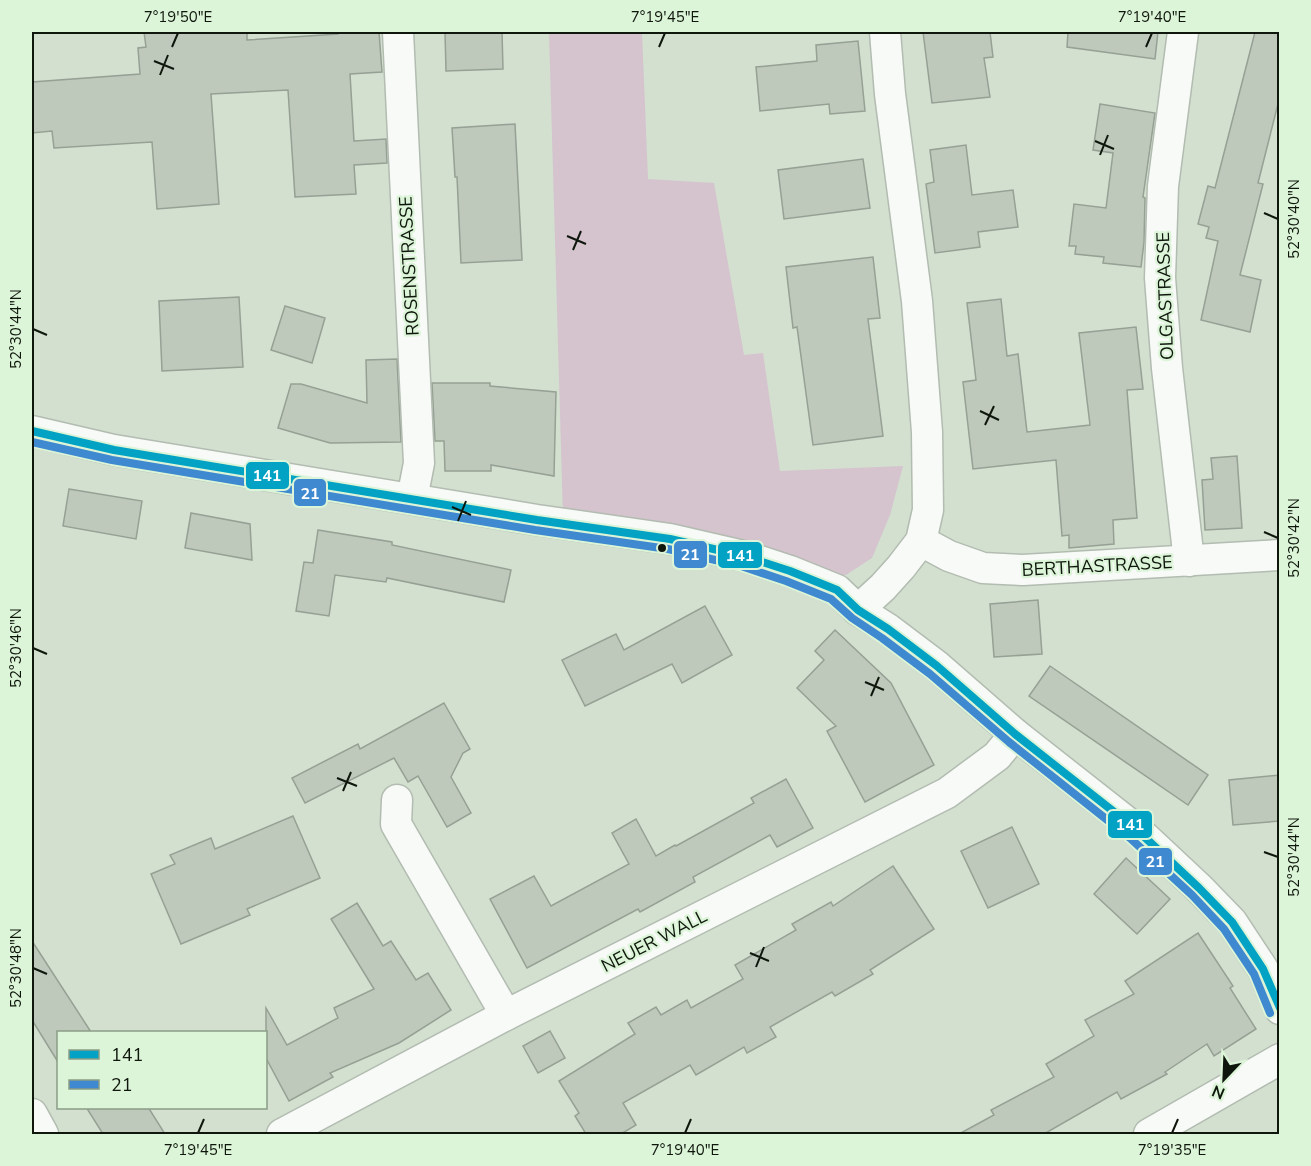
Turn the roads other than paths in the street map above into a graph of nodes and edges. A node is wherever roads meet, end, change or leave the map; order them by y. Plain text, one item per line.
1 (398, 32) edge
2 (885, 32) edge
3 (1183, 32) edge
4 (32, 431) edge
5 (412, 499) junction
6 (921, 541) junction
7 (1280, 555) edge
8 (1189, 561) junction
9 (858, 610) junction
10 (1015, 734) junction
11 (397, 800) dead end
12 (1280, 1009) edge
13 (506, 1016) junction
14 (1280, 1059) edge
15 (32, 1114) edge
16 (43, 1134) edge
17 (282, 1134) edge
18 (1149, 1134) edge

1 - 5 street, ROSENSTRASSE
2 - 6 street
3 - 8 street, OLGASTRASSE
4 - 5 street
5 - 9 street
6 - 8 street, BERTHASTRASSE
6 - 9 street
7 - 8 street, BERTHASTRASSE
9 - 10 street
10 - 12 street
10 - 13 street, NEUER WALL
11 - 13 street
13 - 17 street, NEUER WALL
14 - 18 street
15 - 16 street

